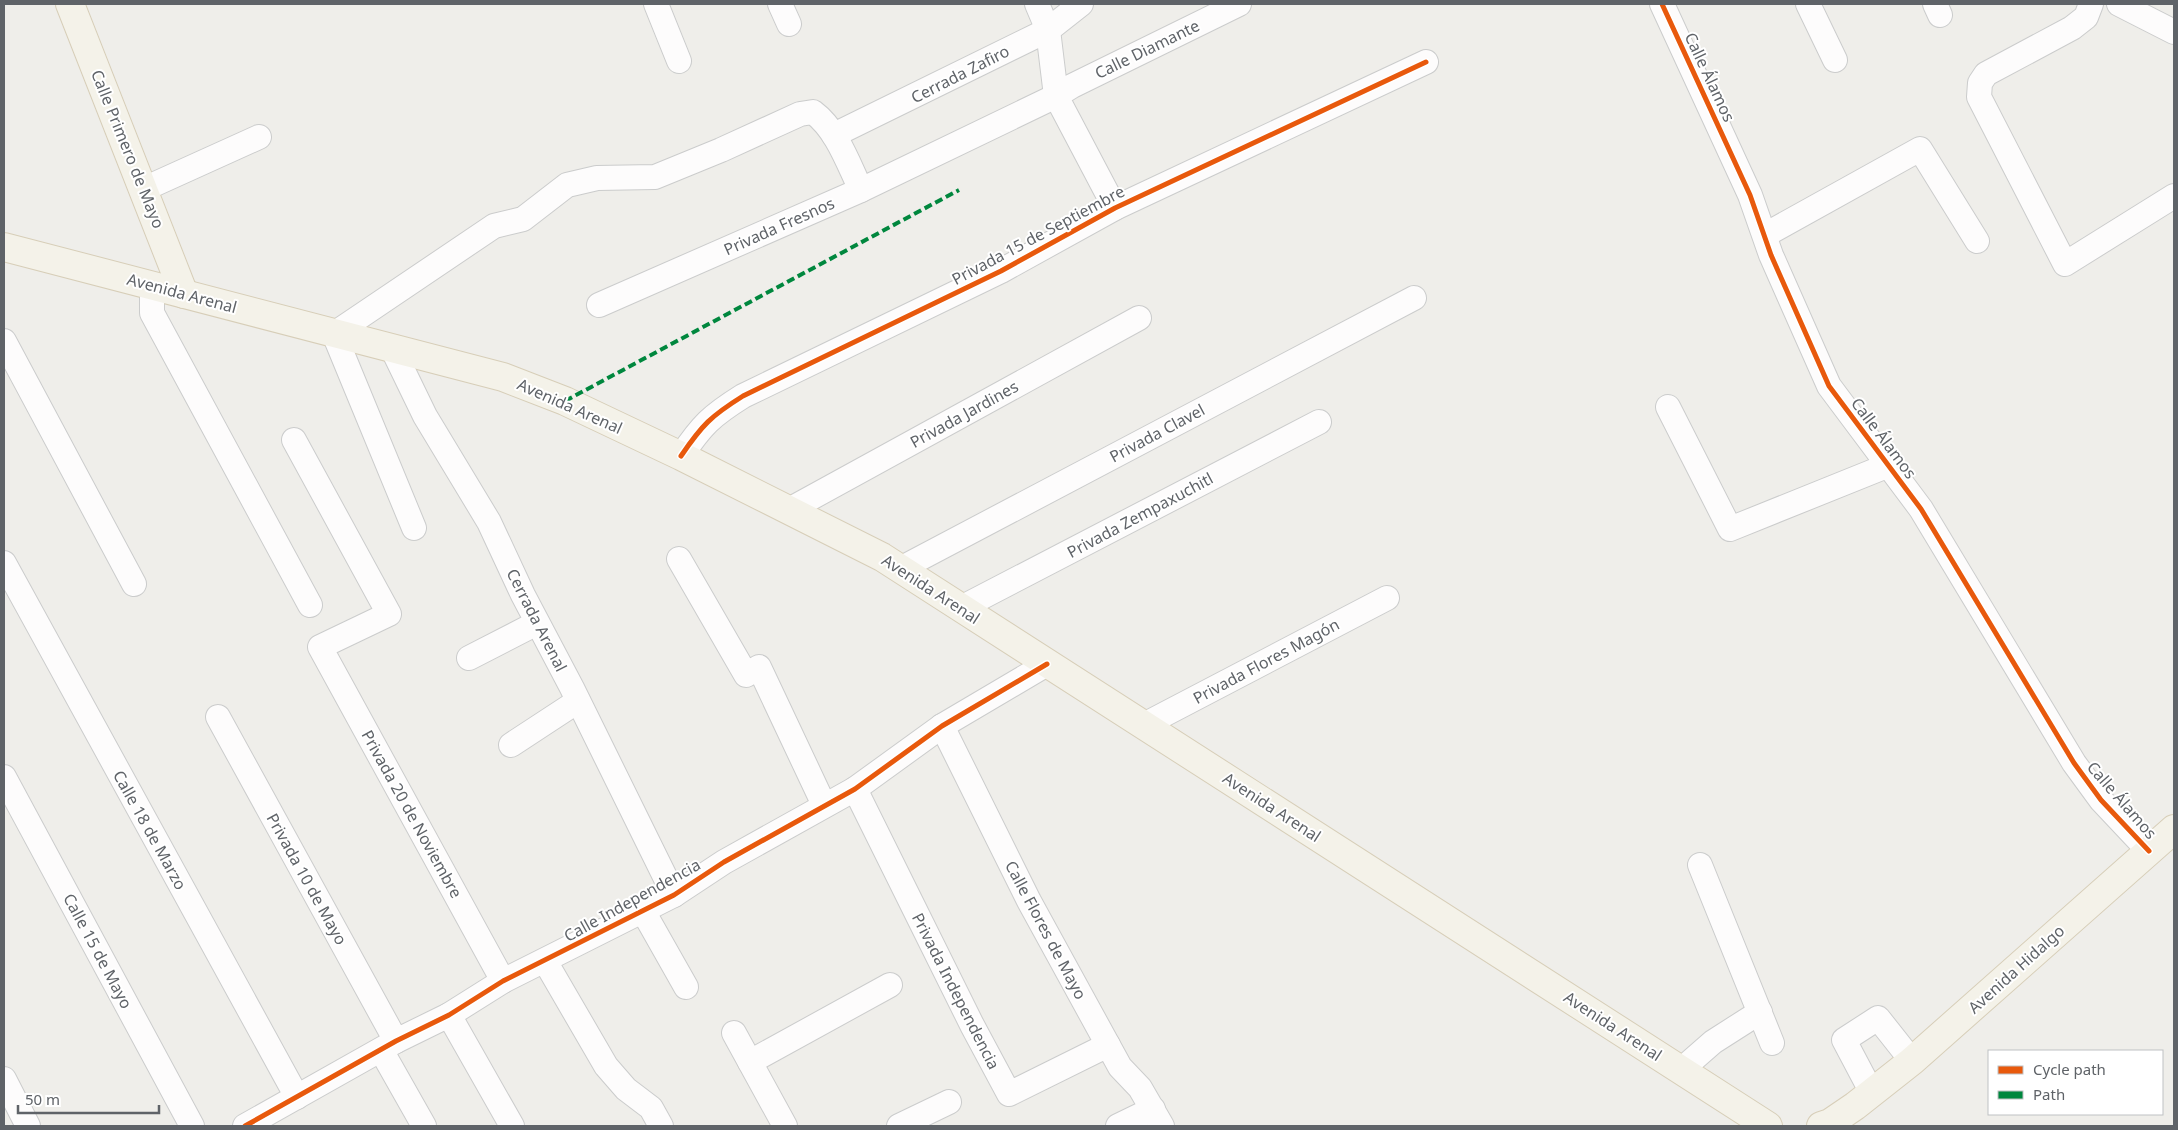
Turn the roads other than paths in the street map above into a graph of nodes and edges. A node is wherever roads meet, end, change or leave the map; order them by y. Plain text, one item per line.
1 (70, 4) edge
2 (656, 4) edge
3 (1036, 4) edge
4 (1082, 4) edge
5 (1662, 4) edge
6 (1808, 4) edge
7 (2091, 4) edge
8 (2119, 4) edge
9 (1232, 5) edge
10 (1048, 30) junction
11 (2174, 32) edge
12 (1835, 60) dead end
13 (679, 62) dead end
14 (1426, 62) dead end
15 (1056, 96) junction
16 (834, 135) junction
17 (260, 137) dead end
18 (144, 189) junction
19 (861, 190) junction
20 (2174, 196) edge
21 (1115, 208) junction
22 (1765, 236) junction
23 (1977, 241) dead end
24 (4, 247) edge
25 (152, 285) junction
26 (184, 294) junction
27 (1414, 298) dead end
28 (599, 305) dead end
29 (1140, 318) dead end
30 (334, 334) junction
31 (4, 342) edge
32 (393, 350) junction
33 (1668, 407) dead end
34 (1319, 422) dead end
35 (294, 440) dead end
36 (681, 456) junction
37 (1889, 465) junction
38 (789, 510) junction
39 (414, 528) dead end
40 (679, 559) dead end
41 (4, 563) edge
42 (900, 569) junction
43 (134, 584) dead end
44 (1387, 598) dead end
45 (310, 606) dead end
46 (961, 608) junction
47 (537, 623) junction
48 (469, 658) dead end
49 (1047, 664) junction
50 (578, 701) junction
51 (218, 717) dead end
52 (1144, 725) junction
53 (942, 726) junction
54 (511, 745) dead end
55 (4, 776) edge
56 (855, 789) junction
57 (824, 805) junction
58 (2174, 829) edge
59 (2149, 852) junction
60 (1700, 865) dead end
61 (674, 895) junction
62 (643, 911) junction
63 (545, 961) junction
64 (503, 981) junction
65 (890, 985) dead end
66 (686, 986) dead end
67 (1760, 1012) junction
68 (449, 1015) junction
69 (734, 1033) dead end
70 (1772, 1043) dead end
71 (1108, 1045) junction
72 (388, 1046) junction
73 (1912, 1061) junction
74 (750, 1062) junction
75 (1681, 1070) junction
76 (4, 1079) edge
77 (297, 1096) junction
78 (949, 1102) dead end
79 (1863, 1108) edge
80 (1158, 1118) edge
81 (269, 1121) edge
82 (28, 1126) edge
83 (192, 1126) edge
84 (245, 1126) edge
85 (424, 1126) edge
86 (512, 1126) edge
87 (661, 1126) edge
88 (784, 1126) edge
89 (899, 1126) edge
90 (1118, 1126) edge
91 (1768, 1126) edge
92 (1821, 1126) edge

1 - 18 main road, Calle Primero de Mayo
2 - 13 street
3 - 10 street
4 - 10 street, Cerrada Zafiro
5 - 22 street, Calle Álamos
6 - 12 street
7 - 20 street
8 - 11 street
9 - 15 street, Calle Diamante
10 - 15 street
10 - 16 street, Cerrada Zafiro
14 - 21 street, Privada 15 de Septiembre
15 - 19 street, Calle Diamante
15 - 21 street
16 - 19 street
16 - 30 street
17 - 18 street
18 - 26 main road, Calle Primero de Mayo
19 - 28 street, Privada Fresnos
21 - 36 street, Privada 15 de Septiembre
22 - 23 street
22 - 37 street, Calle Álamos
24 - 25 main road, Avenida Arenal
25 - 26 main road, Avenida Arenal
25 - 45 street
26 - 30 main road, Avenida Arenal
27 - 42 street, Privada Clavel
29 - 38 street, Privada Jardines
30 - 32 main road, Avenida Arenal
30 - 39 street
31 - 43 street
32 - 36 main road, Avenida Arenal
32 - 47 street, Cerrada Arenal
33 - 37 street
34 - 46 street, Privada Zempaxuchitl
35 - 64 street, Privada 20 de Noviembre
36 - 38 main road, Avenida Arenal
37 - 59 street, Calle Álamos
38 - 42 main road, Avenida Arenal
40 - 57 street
41 - 77 street, Calle 18 de Marzo
42 - 46 main road, Avenida Arenal
44 - 52 street, Privada Flores Magón
46 - 49 main road, Avenida Arenal
47 - 48 street
47 - 50 street, Cerrada Arenal
49 - 52 main road, Avenida Arenal
49 - 53 street, Calle Independencia
50 - 54 street
50 - 61 street, Cerrada Arenal
51 - 72 street, Privada 10 de Mayo
52 - 75 main road, Avenida Arenal
53 - 56 street, Calle Independencia
53 - 71 street, Calle Flores de Mayo
55 - 83 street, Calle 15 de Mayo
56 - 57 street, Calle Independencia
56 - 71 street, Privada Independencia
57 - 61 street, Calle Independencia
58 - 59 main road, Avenida Hidalgo
59 - 73 main road, Avenida Hidalgo
60 - 67 street
61 - 62 street, Calle Independencia
62 - 63 street, Calle Independencia
62 - 66 street
63 - 64 street, Calle Independencia
63 - 87 street
64 - 68 street, Calle Independencia
65 - 74 street
67 - 70 street
67 - 75 street
68 - 72 street, Calle Independencia
68 - 86 street
69 - 74 street
71 - 80 street, Calle Flores de Mayo
72 - 77 street, Calle Independencia
72 - 85 street, Privada 10 de Mayo
73 - 79 main road, Avenida Hidalgo
73 - 79 street
74 - 88 street
75 - 91 main road, Avenida Arenal
76 - 82 street
77 - 81 street, Calle Independencia
78 - 89 street
79 - 92 main road, Avenida Hidalgo
80 - 90 street
81 - 84 street, Calle Independencia

